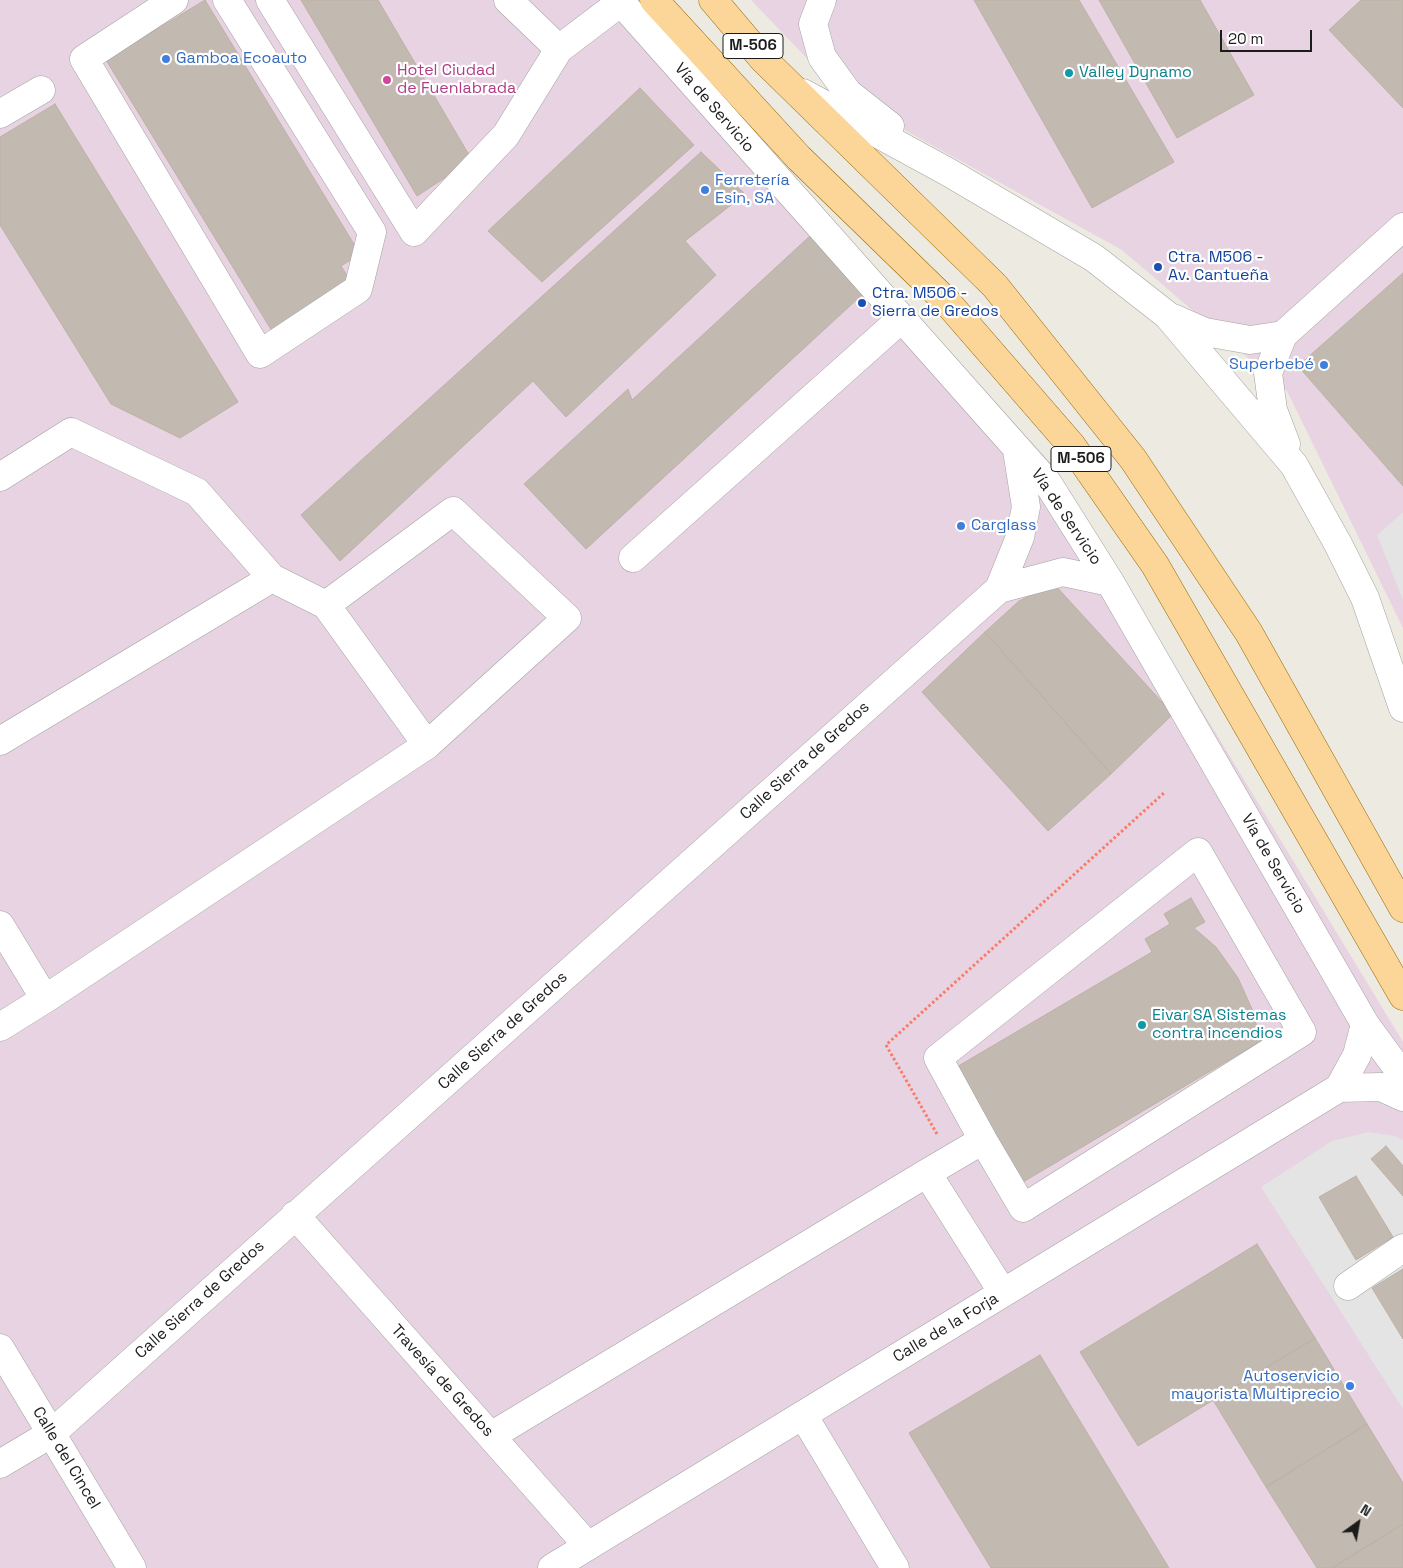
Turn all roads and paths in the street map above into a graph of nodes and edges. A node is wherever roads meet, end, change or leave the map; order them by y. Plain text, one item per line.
1 (174, 0) edge
2 (227, 0) edge
3 (270, 0) edge
4 (508, 0) edge
5 (654, 0) edge
6 (713, 0) edge
7 (822, 0) edge
8 (620, 1) edge
9 (559, 49) junction
10 (40, 90) dead end
11 (796, 90) junction
12 (0, 114) edge
13 (948, 172) junction
14 (1403, 227) edge
15 (1167, 315) junction
16 (901, 319) junction
17 (1283, 335) junction
18 (1017, 450) junction
19 (1294, 465) junction
20 (0, 477) edge
21 (633, 558) dead end
22 (272, 578) junction
23 (1110, 582) junction
24 (999, 589) junction
25 (326, 605) junction
26 (1403, 708) edge
27 (0, 742) edge
28 (427, 745) junction
29 (1165, 792) dead end
30 (1403, 908) edge
31 (0, 925) edge
32 (1403, 996) edge
33 (45, 999) junction
34 (1365, 1024) junction
35 (0, 1027) edge
36 (1403, 1076) edge
37 (1339, 1088) junction
38 (1403, 1097) edge
39 (983, 1140) junction
40 (951, 1159) junction
41 (927, 1173) junction
42 (295, 1215) junction
43 (1403, 1248) edge
44 (1348, 1286) dead end
45 (1003, 1293) junction
46 (0, 1348) edge
47 (803, 1415) junction
48 (52, 1433) junction
49 (491, 1436) junction
50 (0, 1464) edge
51 (588, 1546) junction
52 (132, 1568) edge
53 (552, 1568) edge
54 (895, 1568) edge

1 - 2 street
3 - 9 street
4 - 9 street
5 - 32 main road, M-506
6 - 11 main road, M-506
7 - 13 street
8 - 9 street
8 - 16 street, Vía de Servicio
10 - 12 street
11 - 13 street
11 - 30 main road, M-506
13 - 15 street
14 - 17 street
15 - 17 street
15 - 19 street
16 - 18 street, Vía de Servicio
16 - 21 street
17 - 19 street
18 - 23 street, Vía de Servicio
18 - 24 street, Calle Sierra de Gredos
19 - 26 street
20 - 22 street
22 - 25 street
22 - 27 street
23 - 24 street, Calle Sierra de Gredos
23 - 34 street, Vía de Servicio
24 - 42 street, Calle Sierra de Gredos
25 - 28 street
25 - 28 street
28 - 33 street
29 - 40 path
31 - 33 street
33 - 35 street
34 - 36 street, Vía de Servicio
34 - 37 street, Calle de la Forja
37 - 38 street
37 - 45 street, Calle de la Forja
39 - 39 street
39 - 40 street
40 - 41 street
41 - 45 street
41 - 49 street
42 - 48 street, Calle Sierra de Gredos
42 - 49 street, Travesía de Gredos
43 - 44 street
45 - 47 street, Calle de la Forja
46 - 48 street, Calle del Cincel
47 - 51 street, Calle de la Forja
47 - 54 street
48 - 50 street, Calle Sierra de Gredos
48 - 52 street, Calle del Cincel
49 - 51 street, Travesía de Gredos
51 - 53 street, Calle de la Forja

